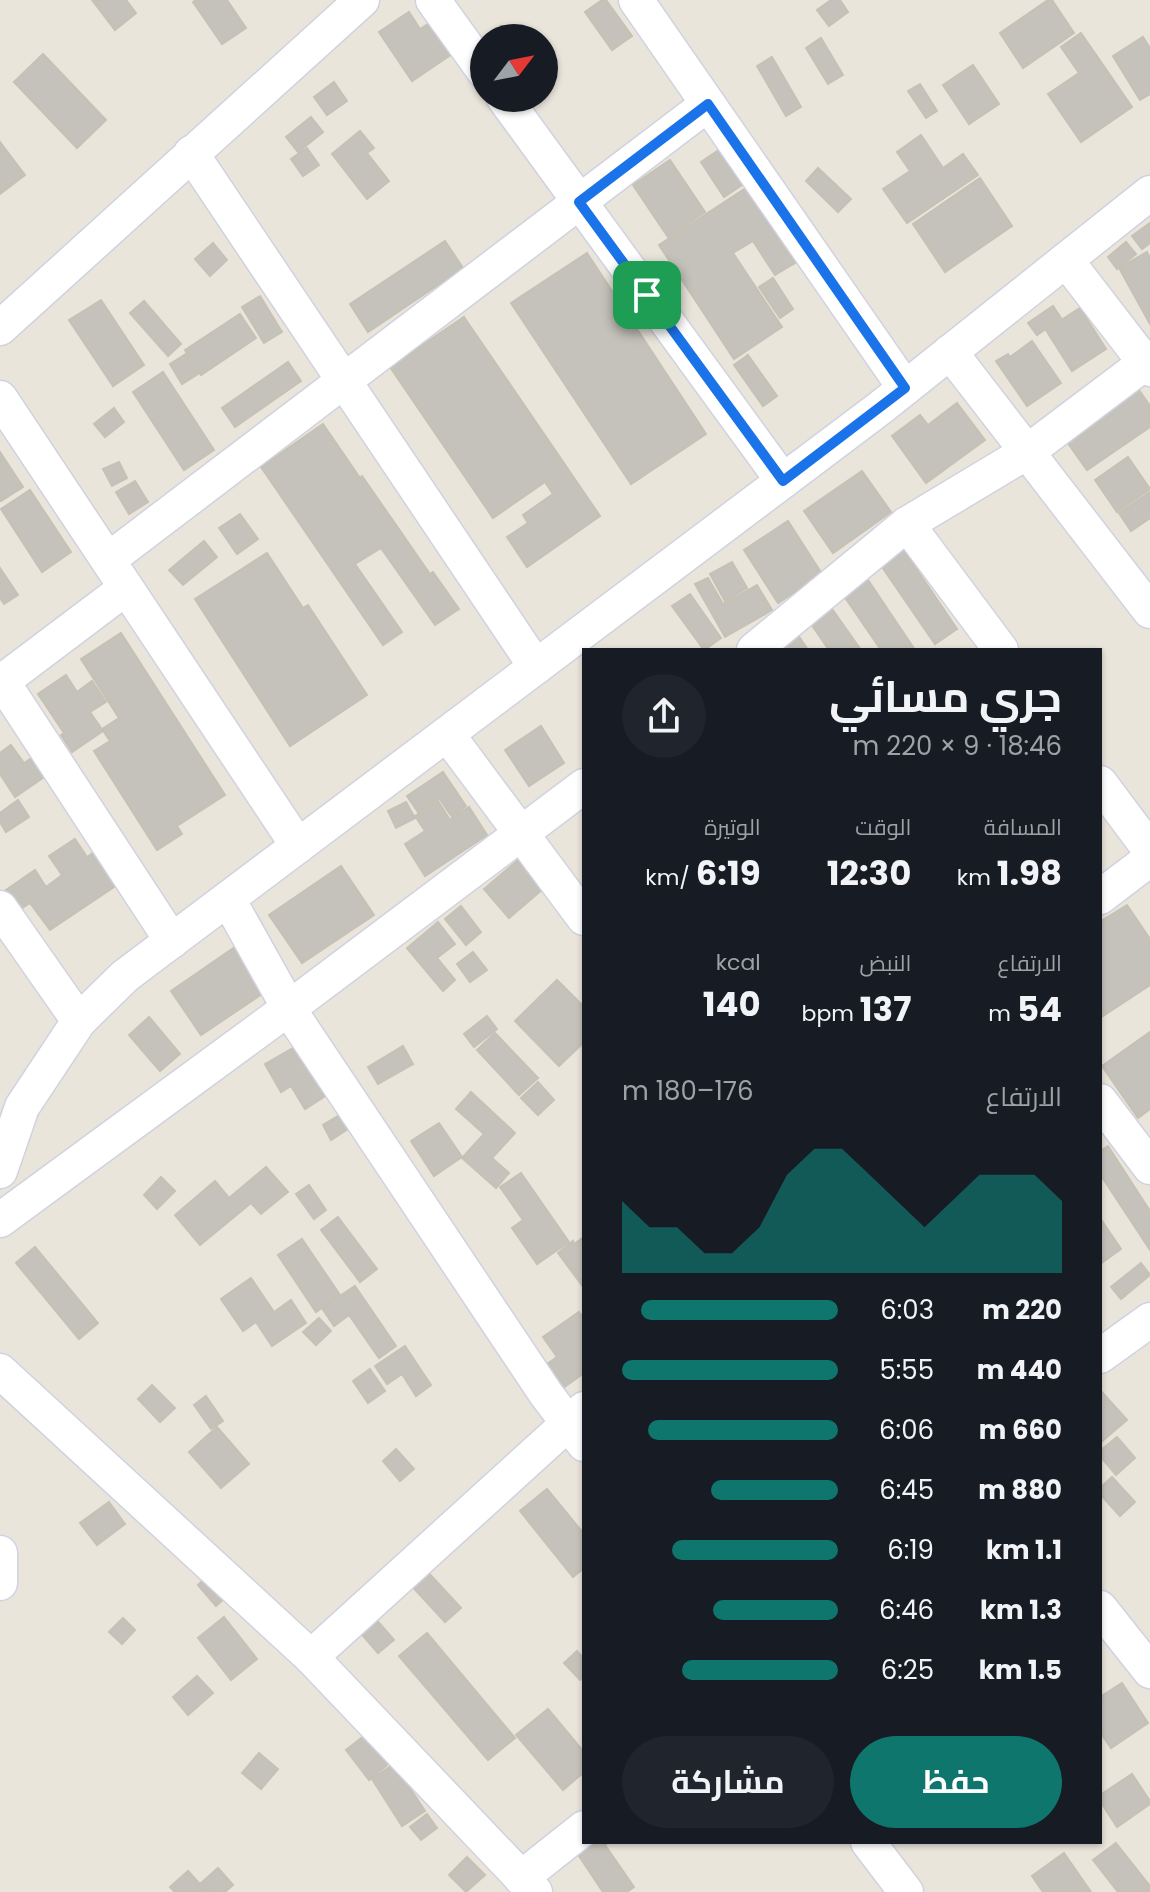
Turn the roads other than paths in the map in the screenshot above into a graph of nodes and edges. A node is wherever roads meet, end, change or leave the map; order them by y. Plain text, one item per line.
1 (362, 0) edge
2 (433, 0) edge
3 (648, 4) edge
4 (470, 52) edge
5 (708, 104) junction
6 (514, 112) edge
7 (191, 153) junction
8 (579, 202) junction
9 (1147, 203) edge
10 (1066, 260) junction
11 (0, 328) edge
12 (950, 352) junction
13 (1148, 366) edge
14 (343, 381) junction
15 (905, 388) junction
16 (0, 398) edge
17 (1027, 452) junction
18 (783, 481) junction
19 (907, 524) junction
20 (108, 560) junction
21 (126, 588) junction
22 (1150, 611) edge
23 (756, 648) edge
24 (1000, 648) edge
25 (536, 667) junction
26 (1, 682) edge
27 (447, 734) junction
28 (1102, 786) edge
29 (582, 787) edge
30 (521, 833) junction
31 (298, 846) junction
32 (1150, 850) edge
33 (1150, 859) edge
34 (1102, 895) edge
35 (228, 899) junction
36 (0, 908) edge
37 (582, 915) edge
38 (172, 941) junction
39 (289, 1008) junction
40 (79, 1021) junction
41 (1102, 1104) edge
42 (1150, 1167) edge
43 (0, 1171) edge
44 (0, 1220) edge
45 (1150, 1320) edge
46 (1102, 1355) edge
47 (0, 1371) edge
48 (579, 1425) edge
49 (0, 1553) edge
50 (0, 1583) edge
51 (1102, 1611) edge
52 (311, 1657) junction
53 (1150, 1671) edge
54 (582, 1830) edge
55 (870, 1844) edge
56 (528, 1885) edge
57 (906, 1892) edge

1 - 7 street
2 - 4 street
3 - 5 street
5 - 8 street
5 - 15 street
6 - 8 street
7 - 11 street
7 - 14 street
8 - 14 street
8 - 18 street
9 - 10 street
10 - 12 street
10 - 13 street
12 - 15 street
12 - 17 street
13 - 17 street
14 - 20 street
14 - 25 street
15 - 18 street
16 - 20 street
17 - 19 street
17 - 22 street
18 - 25 street
19 - 23 street
19 - 24 street
20 - 21 street
21 - 26 street
21 - 31 street
25 - 27 street
26 - 38 street
27 - 30 street
27 - 31 street
28 - 32 street
29 - 30 street
30 - 37 street
30 - 39 street
31 - 35 street
33 - 34 street
35 - 38 street
35 - 39 street
36 - 40 street
38 - 40 street
39 - 44 street
39 - 48 street
40 - 43 street
41 - 42 street
45 - 46 street
47 - 52 street
48 - 52 street
49 - 50 street
51 - 53 street
52 - 56 street
54 - 56 street
55 - 57 street

